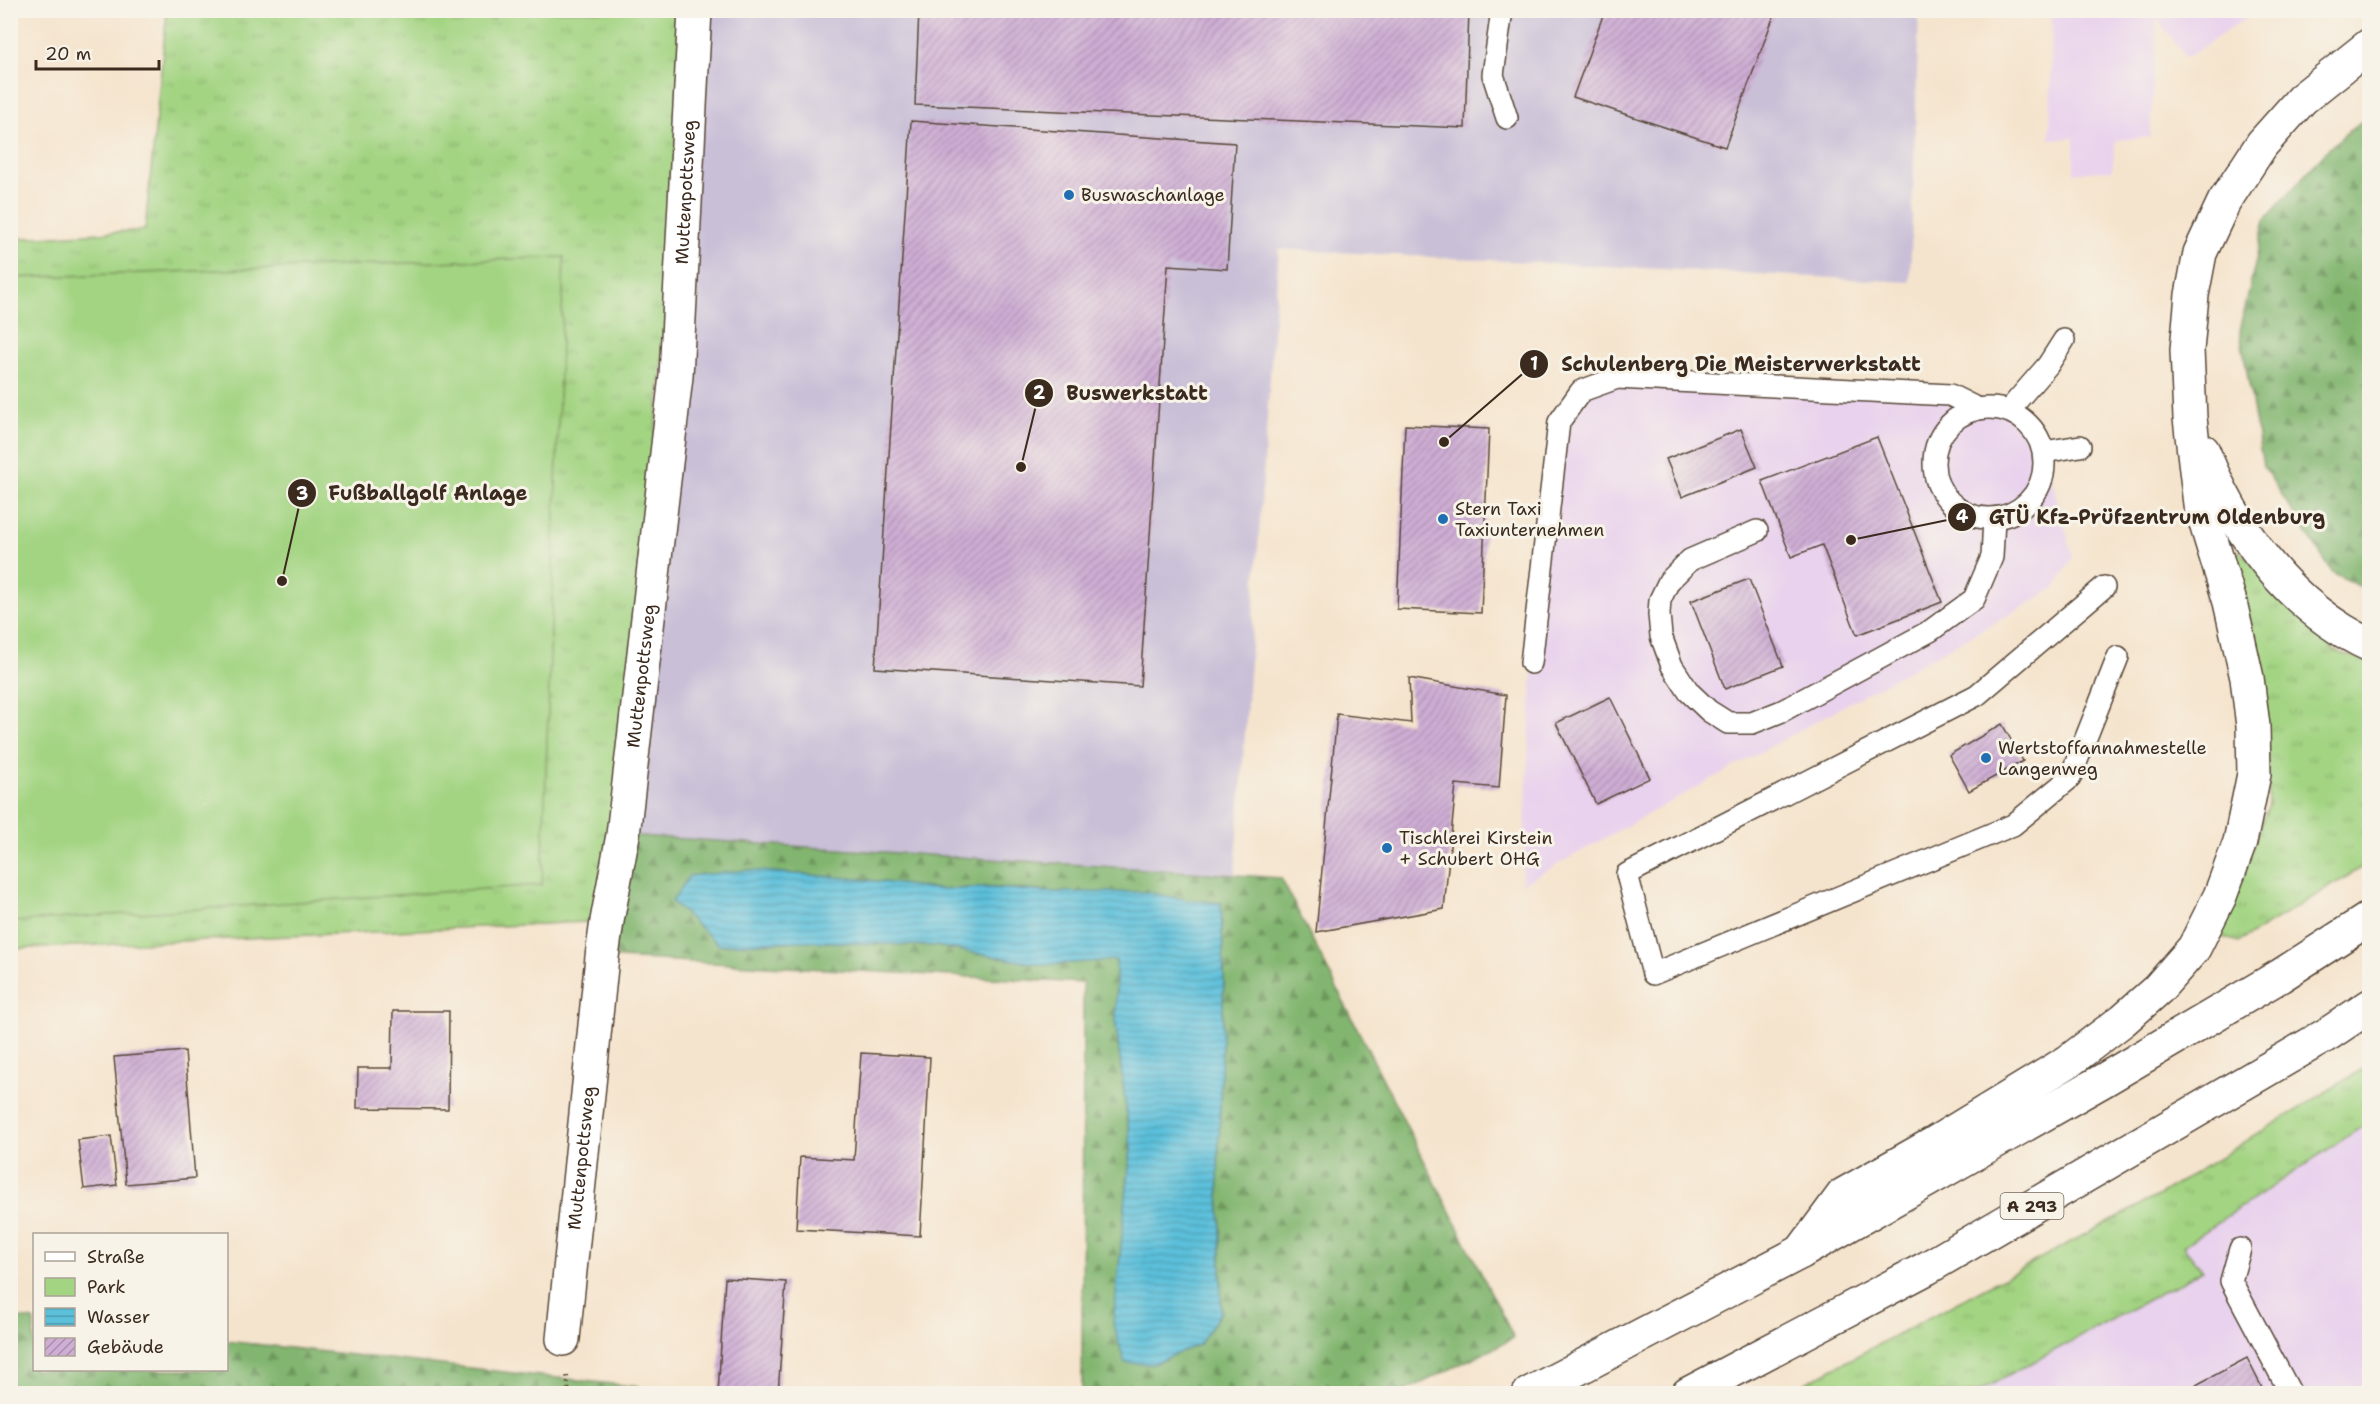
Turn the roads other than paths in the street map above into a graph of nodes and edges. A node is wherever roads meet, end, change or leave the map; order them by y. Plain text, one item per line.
1 (695, 10) edge
2 (1502, 10) edge
3 (2370, 45) edge
4 (1507, 118) dead end
5 (2064, 340) dead end
6 (1978, 409) junction
7 (2008, 411) junction
8 (2190, 418) junction
9 (2080, 446) dead end
10 (2044, 452) junction
11 (1994, 519) junction
12 (1757, 531) dead end
13 (2104, 587) dead end
14 (2370, 645) edge
15 (2118, 657) dead end
16 (1531, 663) dead end
17 (2370, 918) edge
18 (2370, 1006) edge
19 (2240, 1249) dead end
20 (1802, 1252) junction
21 (563, 1339) dead end
22 (1529, 1394) edge
23 (1688, 1394) edge
24 (2291, 1394) edge

1 - 21 main road, Muttenpottsweg
2 - 4 lane
3 - 8 main road
5 - 7 lane
6 - 7 lane
6 - 11 lane
6 - 16 lane
7 - 10 lane
8 - 14 main road
8 - 20 main road
9 - 10 lane
10 - 11 lane
11 - 12 lane
13 - 15 lane
17 - 20 main road
18 - 23 main road, A 293
19 - 24 lane
20 - 22 main road

